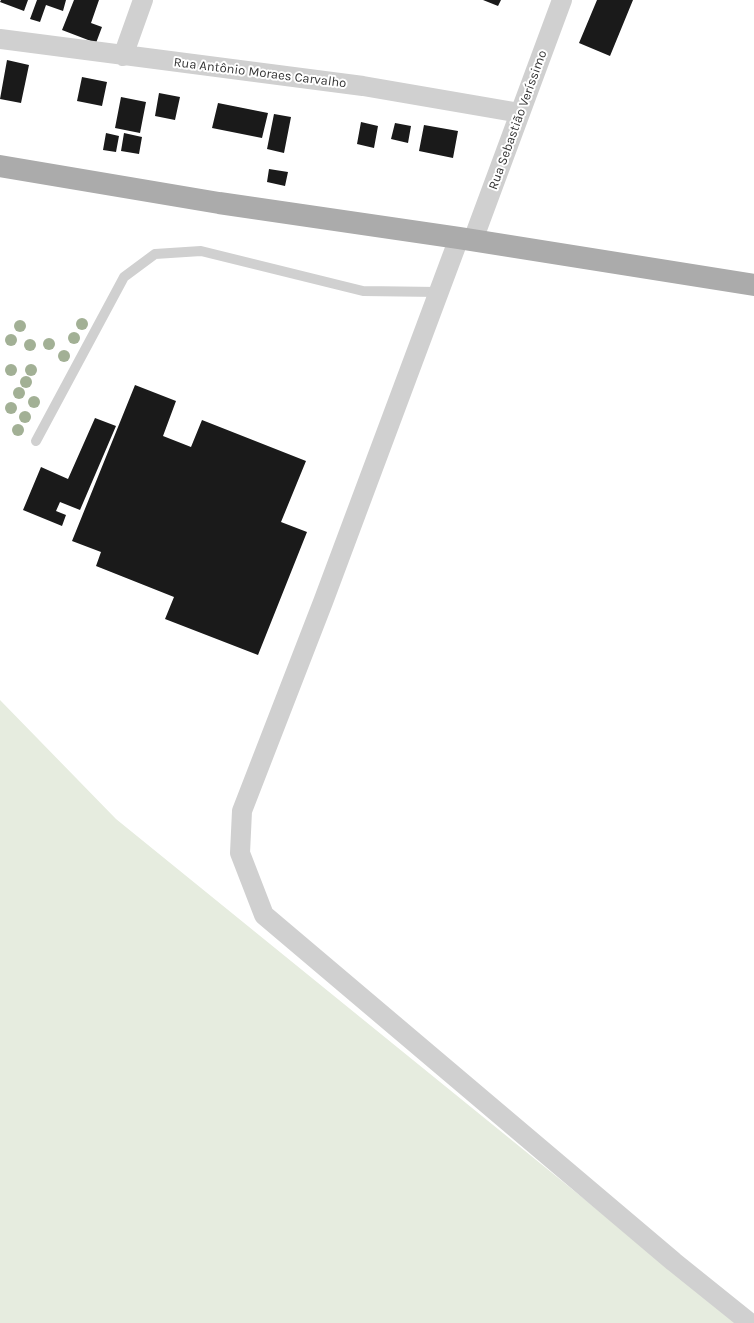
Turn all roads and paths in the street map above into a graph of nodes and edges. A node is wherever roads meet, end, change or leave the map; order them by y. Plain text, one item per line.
1 (143, 0) edge
2 (562, 0) edge
3 (0, 40) edge
4 (123, 56) junction
5 (520, 113) junction
6 (0, 166) edge
7 (466, 239) junction
8 (754, 285) edge
9 (438, 292) junction
10 (36, 442) dead end
11 (750, 1323) edge

1 - 4 street
2 - 5 street, Rua Sebastião Veríssimo
3 - 4 street, Rua Antônio Moraes Carvalho
4 - 5 street, Rua Antônio Moraes Carvalho
5 - 7 street, Rua Sebastião Veríssimo
6 - 7 main road
7 - 8 main road
7 - 9 street, Rua Sebastião Veríssimo
9 - 10 lane
9 - 11 street, Rua Sebastião Veríssimo

